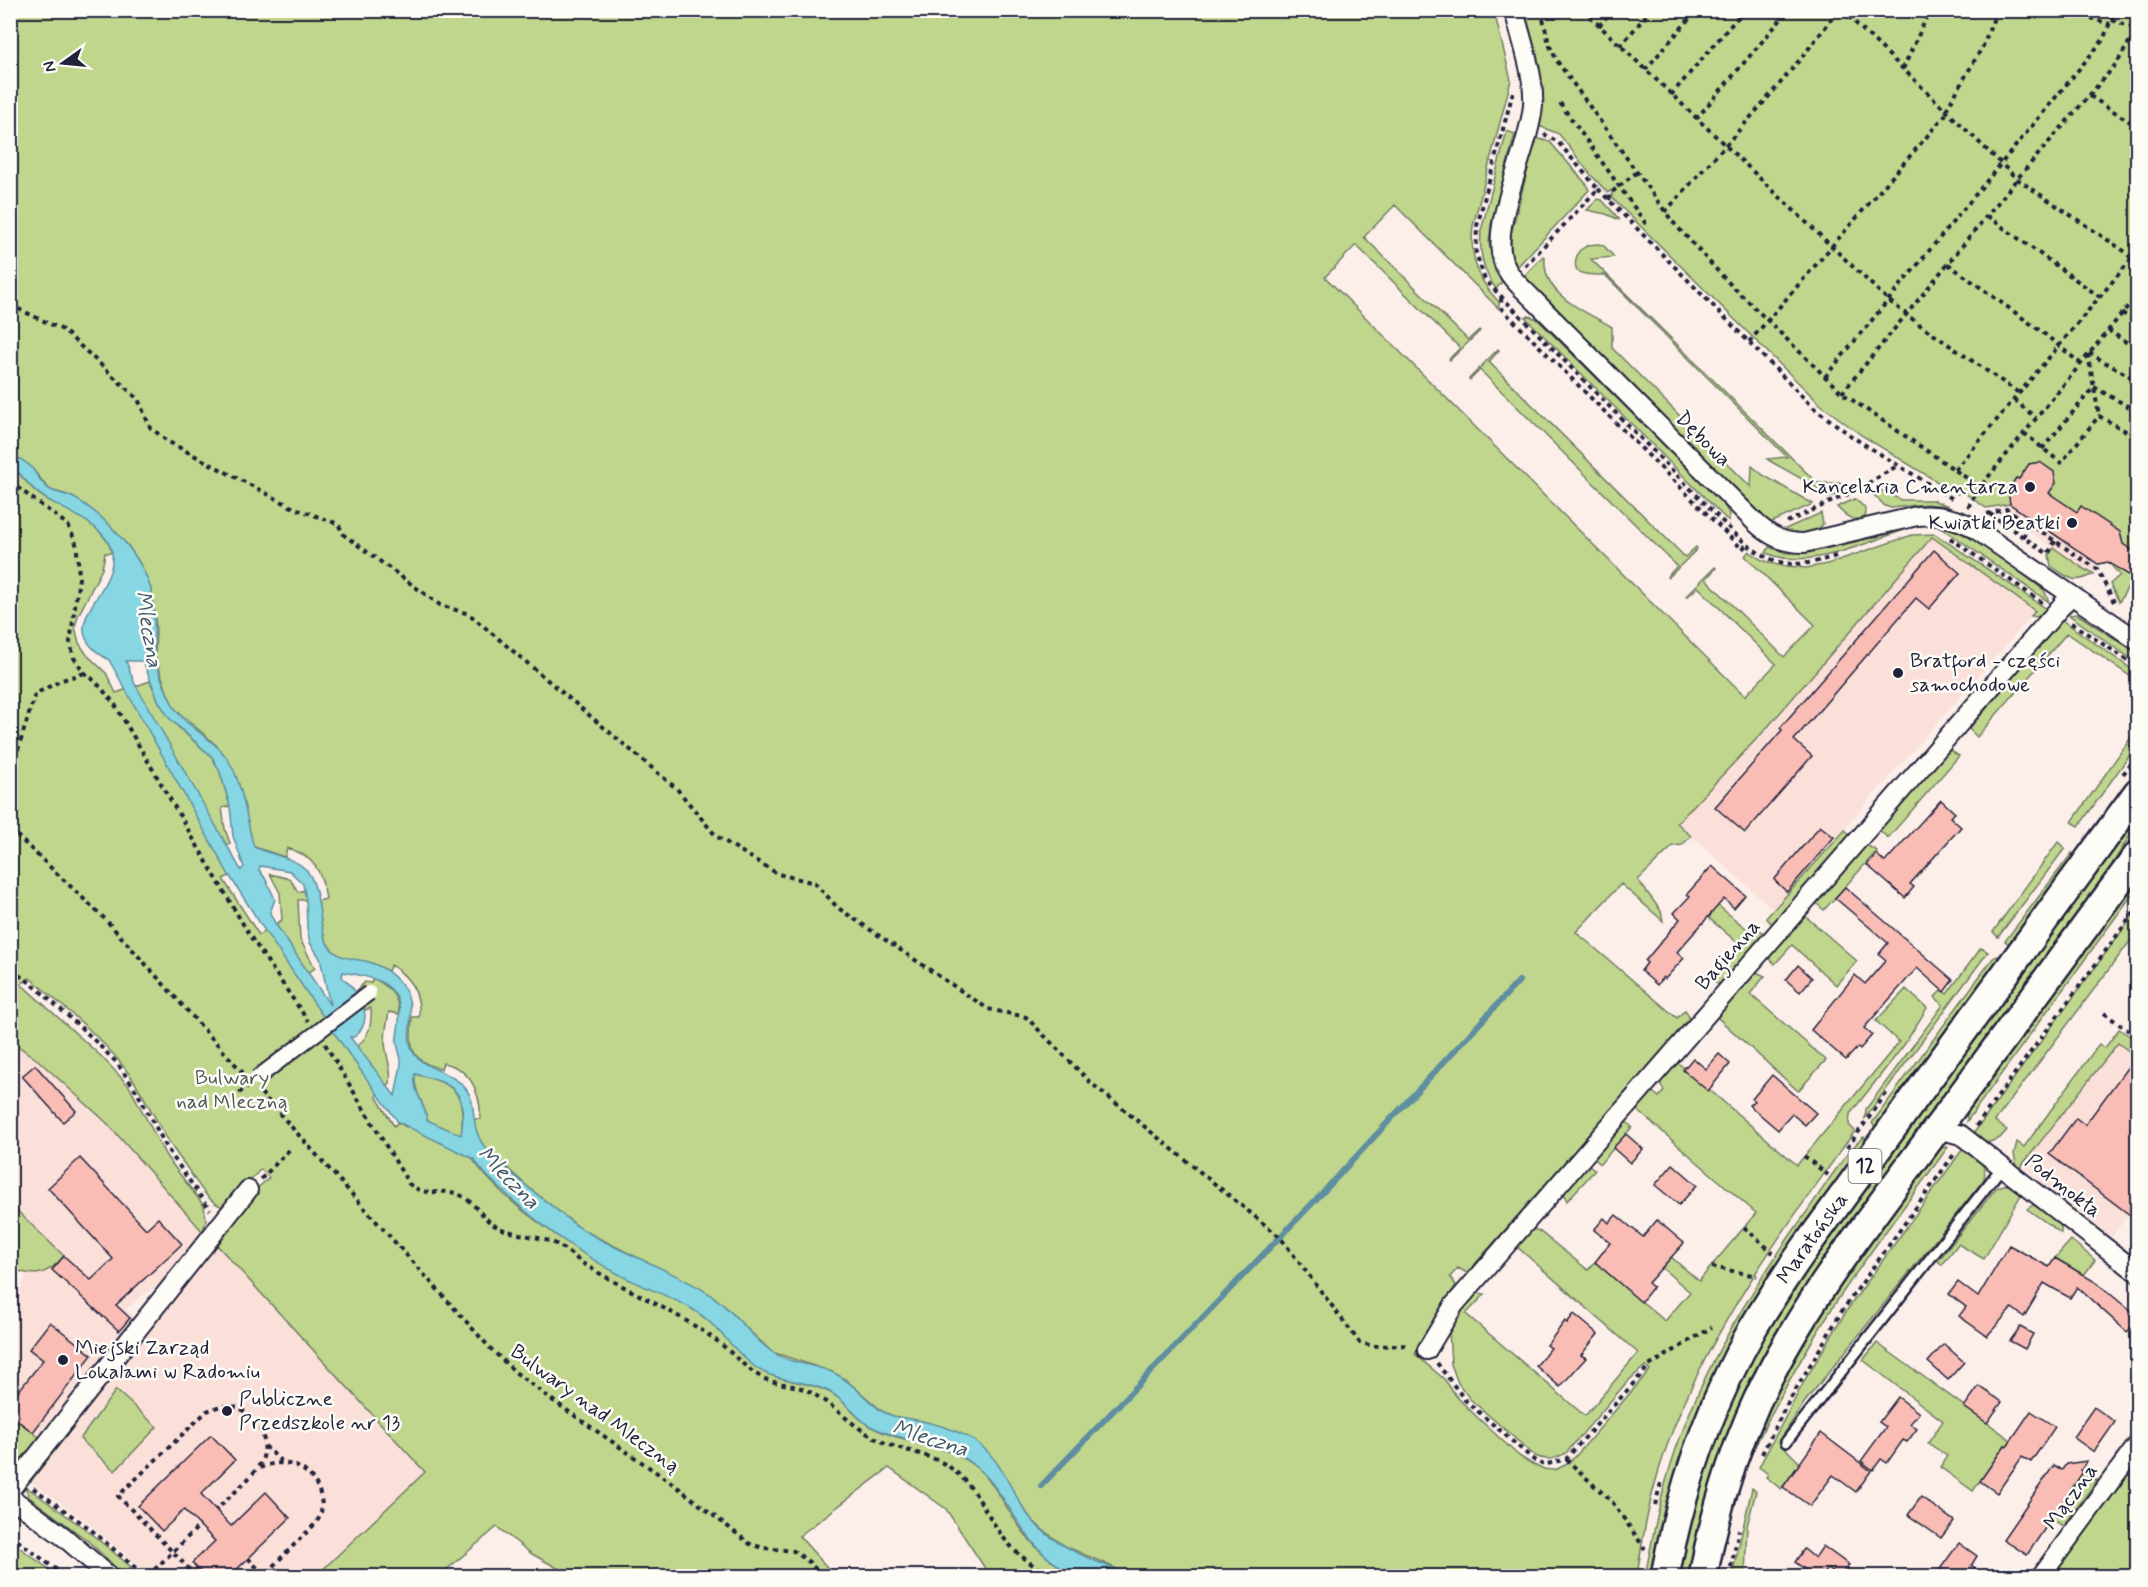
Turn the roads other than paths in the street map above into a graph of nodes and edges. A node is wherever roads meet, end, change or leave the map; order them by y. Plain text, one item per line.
1 (1514, 10) edge
2 (2071, 595) junction
3 (2138, 641) edge
4 (2138, 792) edge
5 (2138, 855) edge
6 (369, 993) dead end
7 (254, 1081) road end
8 (1951, 1109) junction
9 (1933, 1134) junction
10 (1963, 1137) junction
11 (2002, 1167) junction
12 (248, 1190) road end
13 (2138, 1273) edge
14 (1427, 1350) road end
15 (1786, 1442) dead end
16 (2138, 1444) edge
17 (15, 1484) edge
18 (10, 1497) edge
19 (109, 1576) edge
20 (1665, 1576) edge
21 (1703, 1576) edge
22 (2041, 1576) edge

1 - 2 street, Dębowa
2 - 3 street, Dębowa
2 - 14 street, Bagienna
4 - 20 main road, Maratońska / 12
5 - 8 main road, Maratońska / 12
6 - 7 street, bridge
8 - 9 main road, Maratońska / 12
8 - 10 street
9 - 10 street
9 - 21 main road, Maratońska / 12
10 - 11 street, Podmokła
11 - 13 street, Podmokła
11 - 15 lane
12 - 17 street
16 - 22 street, Mączna
18 - 19 street

